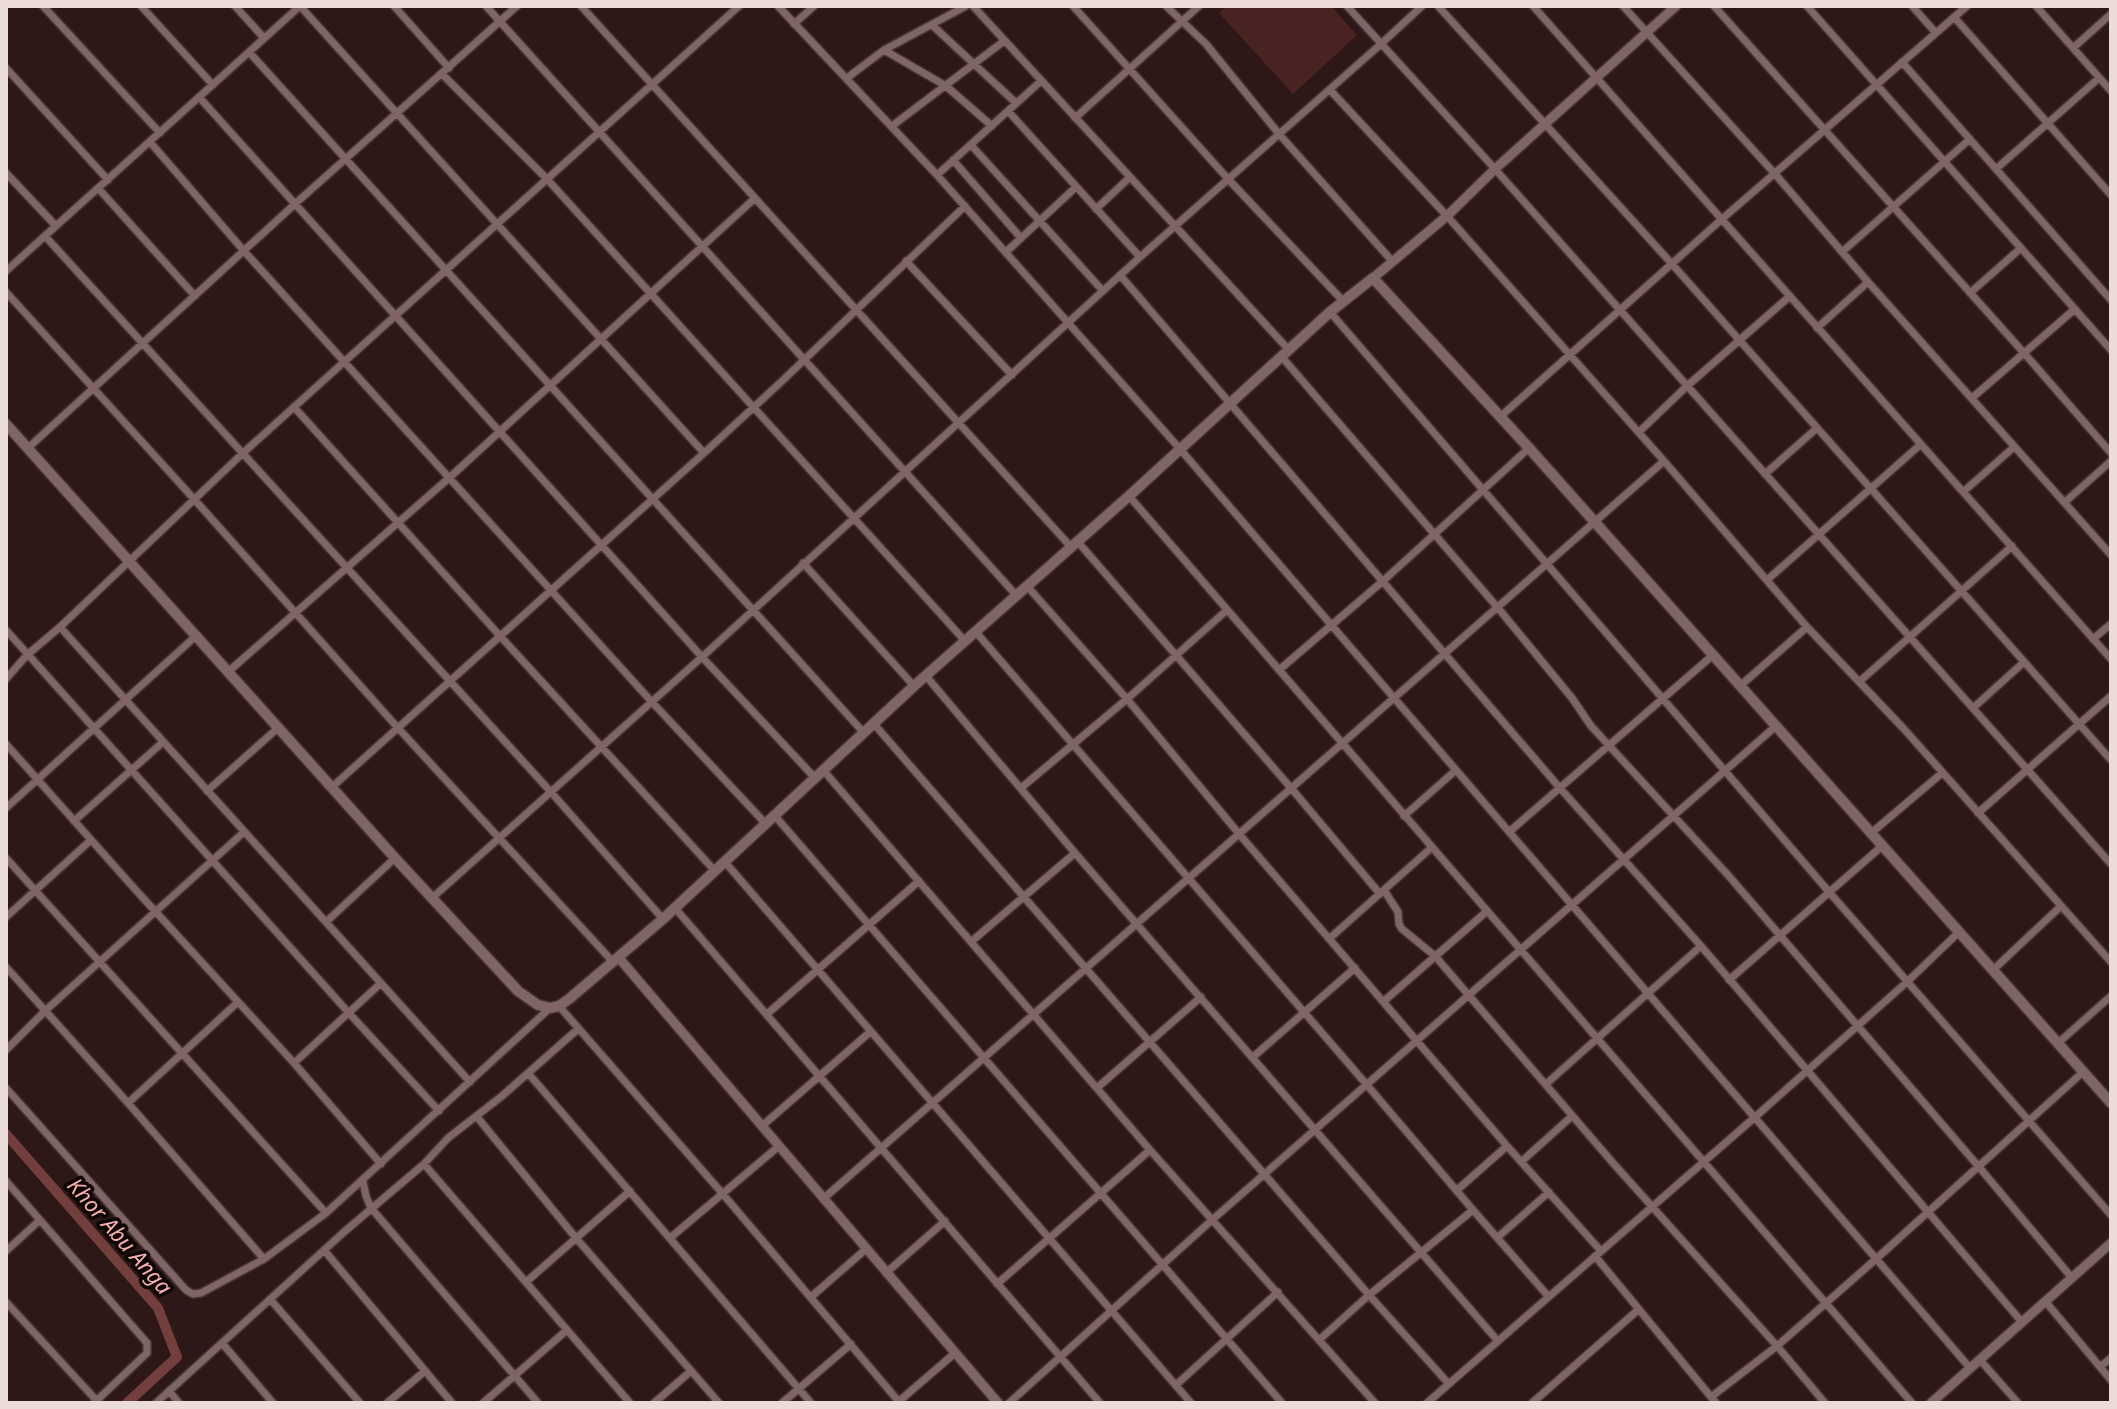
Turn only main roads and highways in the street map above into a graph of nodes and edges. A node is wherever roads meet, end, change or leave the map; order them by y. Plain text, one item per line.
1 (6, 424) edge
2 (2111, 1103) edge

1 - 2 main road

